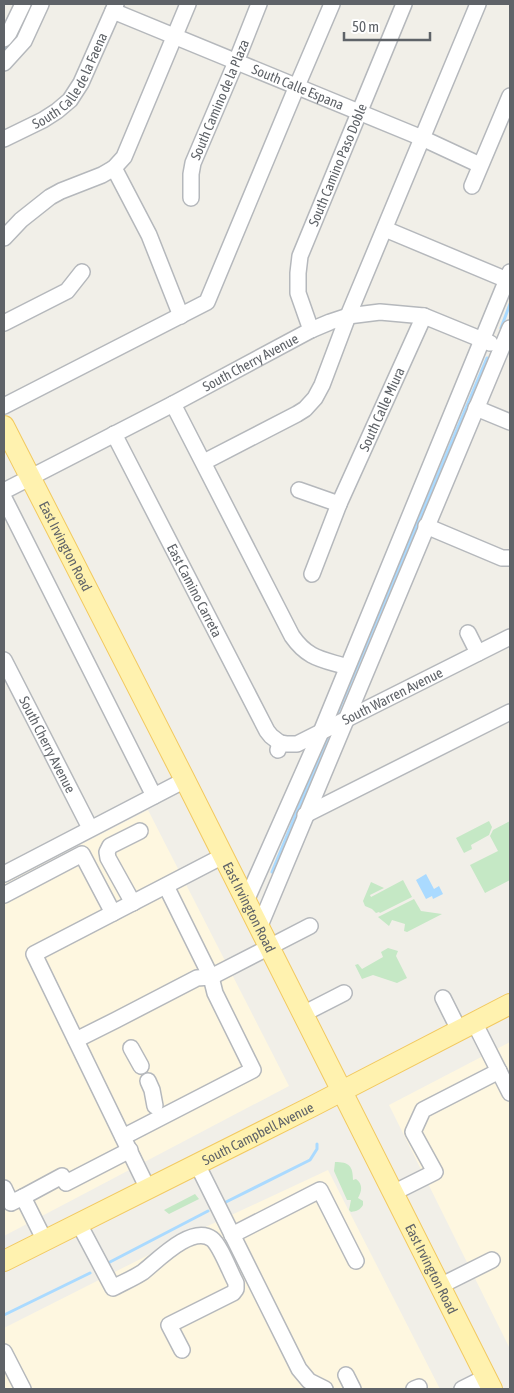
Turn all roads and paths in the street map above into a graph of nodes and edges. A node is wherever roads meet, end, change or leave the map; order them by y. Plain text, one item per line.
1 (23, 4) edge
2 (41, 4) edge
3 (188, 4) edge
4 (259, 4) edge
5 (332, 4) edge
6 (404, 4) edge
7 (478, 4) edge
8 (115, 7) edge
9 (174, 36) junction
10 (4, 39) edge
11 (236, 62) junction
12 (4, 63) edge
13 (297, 86) junction
14 (510, 96) edge
15 (360, 112) junction
16 (422, 138) junction
17 (4, 139) edge
18 (480, 165) junction
19 (114, 168) junction
20 (472, 186) dead end
21 (191, 198) dead end
22 (385, 229) junction
23 (4, 238) edge
24 (82, 272) dead end
25 (509, 276) edge
26 (181, 316) junction
27 (348, 316) junction
28 (424, 316) junction
29 (4, 323) edge
30 (510, 328) edge
31 (310, 330) junction
32 (482, 340) junction
33 (506, 350) edge
34 (174, 404) junction
35 (4, 406) edge
36 (476, 408) junction
37 (510, 422) edge
38 (4, 426) edge
39 (114, 434) junction
40 (204, 462) junction
41 (30, 478) junction
42 (299, 490) dead end
43 (4, 491) edge
44 (4, 498) edge
45 (340, 504) junction
46 (426, 526) junction
47 (510, 558) edge
48 (312, 574) dead end
49 (468, 633) dead end
50 (510, 637) edge
51 (478, 653) junction
52 (4, 660) edge
53 (347, 667) junction
54 (510, 712) edge
55 (345, 720) junction
56 (320, 732) junction
57 (279, 746) joint
58 (185, 780) junction
59 (154, 796) junction
60 (305, 816) junction
61 (90, 828) junction
62 (140, 831) dead end
63 (223, 856) junction
64 (4, 874) edge
65 (166, 886) junction
66 (4, 896) edge
67 (246, 902) junction
68 (132, 903) junction
69 (113, 914) junction
70 (310, 926) dead end
71 (259, 928) junction
72 (269, 946) junction
73 (211, 977) junction
74 (344, 993) dead end
75 (444, 998) dead end
76 (510, 1004) edge
77 (303, 1014) junction
78 (467, 1026) junction
79 (76, 1040) junction
80 (131, 1048) dead end
81 (141, 1066) dead end
82 (499, 1071) junction
83 (148, 1081) dead end
84 (342, 1091) junction
85 (510, 1092) edge
86 (155, 1106) dead end
87 (126, 1144) junction
88 (197, 1164) junction
89 (4, 1188) edge
90 (148, 1188) junction
91 (393, 1193) junction
92 (23, 1196) junction
93 (79, 1224) junction
94 (232, 1235) junction
95 (45, 1241) junction
96 (492, 1260) dead end
97 (356, 1261) dead end
98 (4, 1262) edge
99 (440, 1286) junction
100 (182, 1350) dead end
101 (4, 1352) edge
102 (346, 1375) dead end
103 (489, 1383) edge
104 (23, 1389) edge
105 (325, 1389) edge
106 (353, 1389) edge
107 (462, 1389) edge

1 - 10 street
2 - 12 street
3 - 9 street
4 - 11 street, South Camino de la Plaza
5 - 13 street
6 - 15 street, South Camino Paso Doble
7 - 16 street
8 - 9 street, South Calle Espana
8 - 17 street, South Calle de la Faena
9 - 11 street, South Calle Espana
9 - 19 street
11 - 13 street, South Calle Espana
11 - 21 street, South Camino de la Plaza
13 - 15 street, South Calle Espana
13 - 26 street
14 - 18 street
15 - 16 street, South Calle Espana
15 - 31 street, South Camino Paso Doble
16 - 18 street, South Calle Espana
16 - 22 street
18 - 20 street
19 - 23 street
19 - 26 street
22 - 25 street
22 - 27 street
24 - 29 street
25 - 32 street
26 - 35 street
27 - 28 street, South Cherry Avenue
27 - 31 street, South Cherry Avenue
27 - 40 street
28 - 32 street, South Cherry Avenue
28 - 45 street, South Calle Miura
30 - 33 street
31 - 34 street, South Cherry Avenue
32 - 33 street, South Cherry Avenue
32 - 53 street
33 - 36 street
34 - 39 street, South Cherry Avenue
34 - 40 street
36 - 37 street
36 - 46 street
38 - 41 main road, East Irvington Road
39 - 41 street, South Cherry Avenue
39 - 57 street, East Camino Carreta
40 - 53 street
41 - 43 street, South Cherry Avenue
41 - 58 main road, East Irvington Road
42 - 45 street
44 - 59 street
45 - 48 street, South Calle Miura
46 - 47 street
46 - 55 street
49 - 51 street
50 - 51 street, South Warren Avenue
51 - 55 street, South Warren Avenue
52 - 61 street, South Cherry Avenue
53 - 56 street
54 - 60 street
55 - 56 street, South Warren Avenue
55 - 60 street
56 - 57 street, South Warren Avenue
56 - 67 street
58 - 59 street
58 - 63 main road, East Irvington Road
59 - 61 street
60 - 71 street
61 - 64 street
62 - 68 street
63 - 65 street
63 - 67 main road, East Irvington Road
65 - 68 street
65 - 73 street
66 - 69 street
67 - 71 main road, East Irvington Road
68 - 69 street
69 - 79 street
70 - 72 street
71 - 72 main road, East Irvington Road
72 - 73 street
72 - 77 main road, East Irvington Road
73 - 79 street
73 - 87 street
74 - 77 street
75 - 78 street
76 - 78 main road, South Campbell Avenue
77 - 84 main road, East Irvington Road
78 - 82 street
78 - 84 main road, South Campbell Avenue
79 - 87 street
80 - 81 street
82 - 85 street
82 - 91 street
83 - 86 street
84 - 88 main road, South Campbell Avenue
84 - 91 main road, East Irvington Road
87 - 90 street
87 - 92 street
88 - 90 main road, South Campbell Avenue
88 - 94 street
89 - 92 street
90 - 93 main road, South Campbell Avenue
91 - 99 main road, East Irvington Road
92 - 95 street
93 - 95 main road, South Campbell Avenue
93 - 100 street
94 - 97 street
94 - 105 street
95 - 98 main road, South Campbell Avenue
96 - 99 street
99 - 103 main road, East Irvington Road
101 - 104 street
102 - 106 street
103 - 107 street

